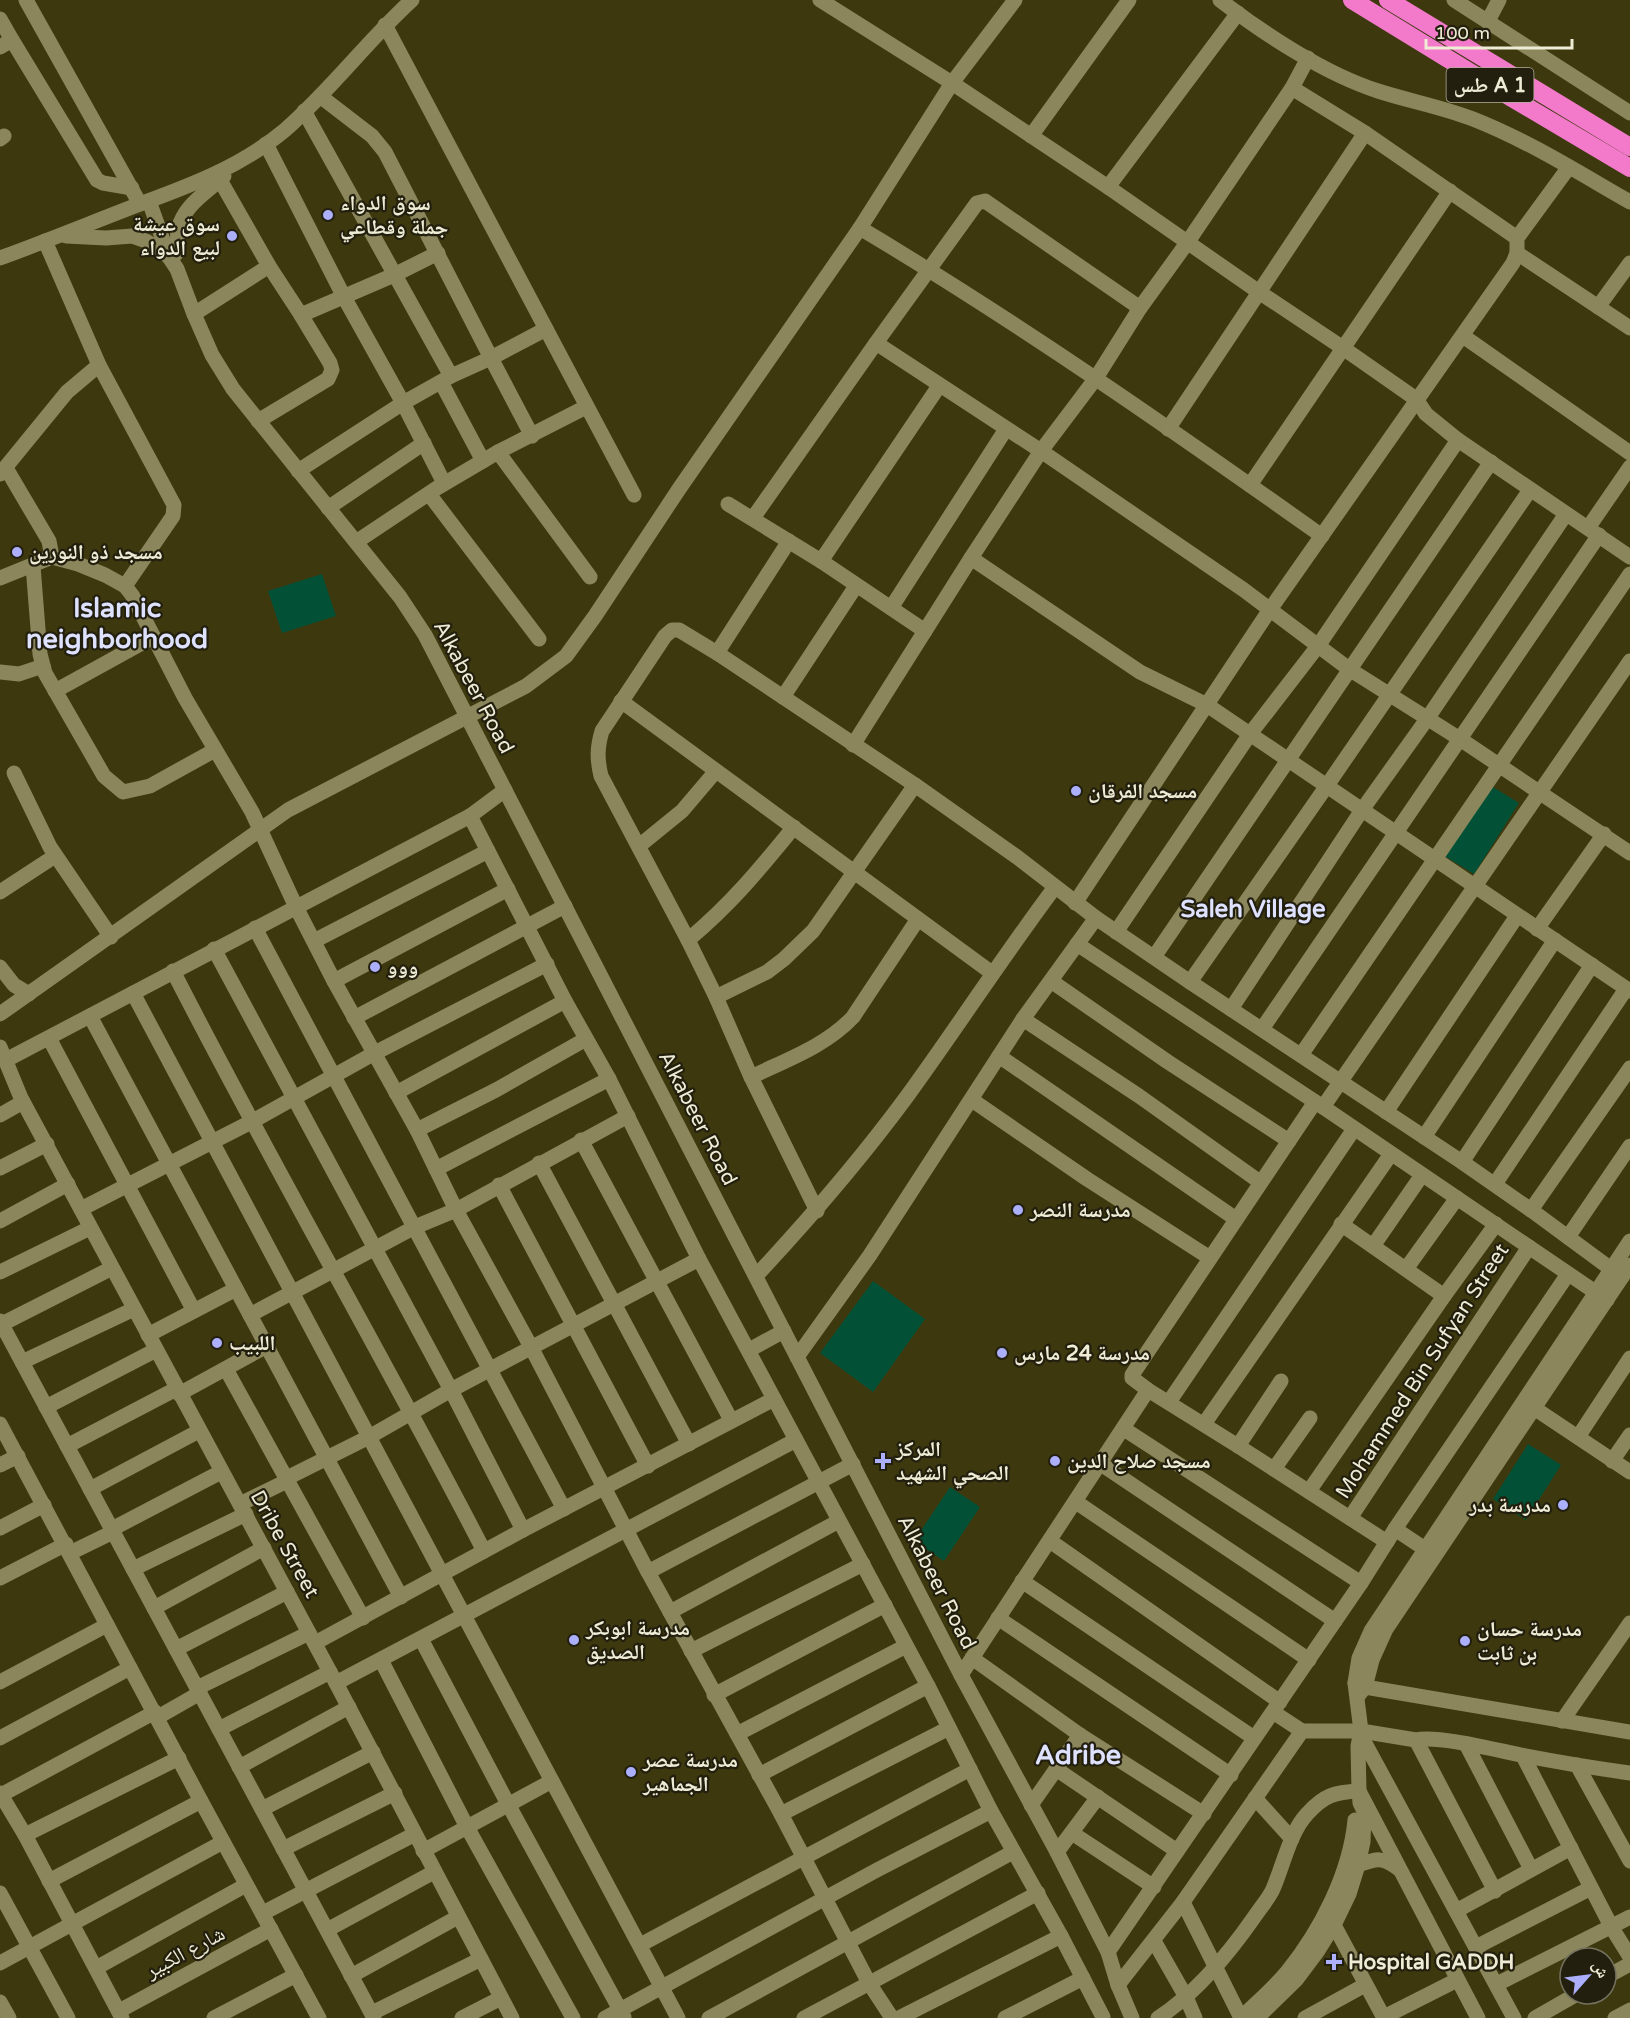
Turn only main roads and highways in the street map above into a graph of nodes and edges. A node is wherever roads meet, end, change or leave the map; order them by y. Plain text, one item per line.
1 (1352, 0) edge
2 (1388, 0) edge
3 (1630, 147) edge
4 (1630, 168) edge

1 - 4 highway, طس A 1
2 - 3 highway, طس A 1

